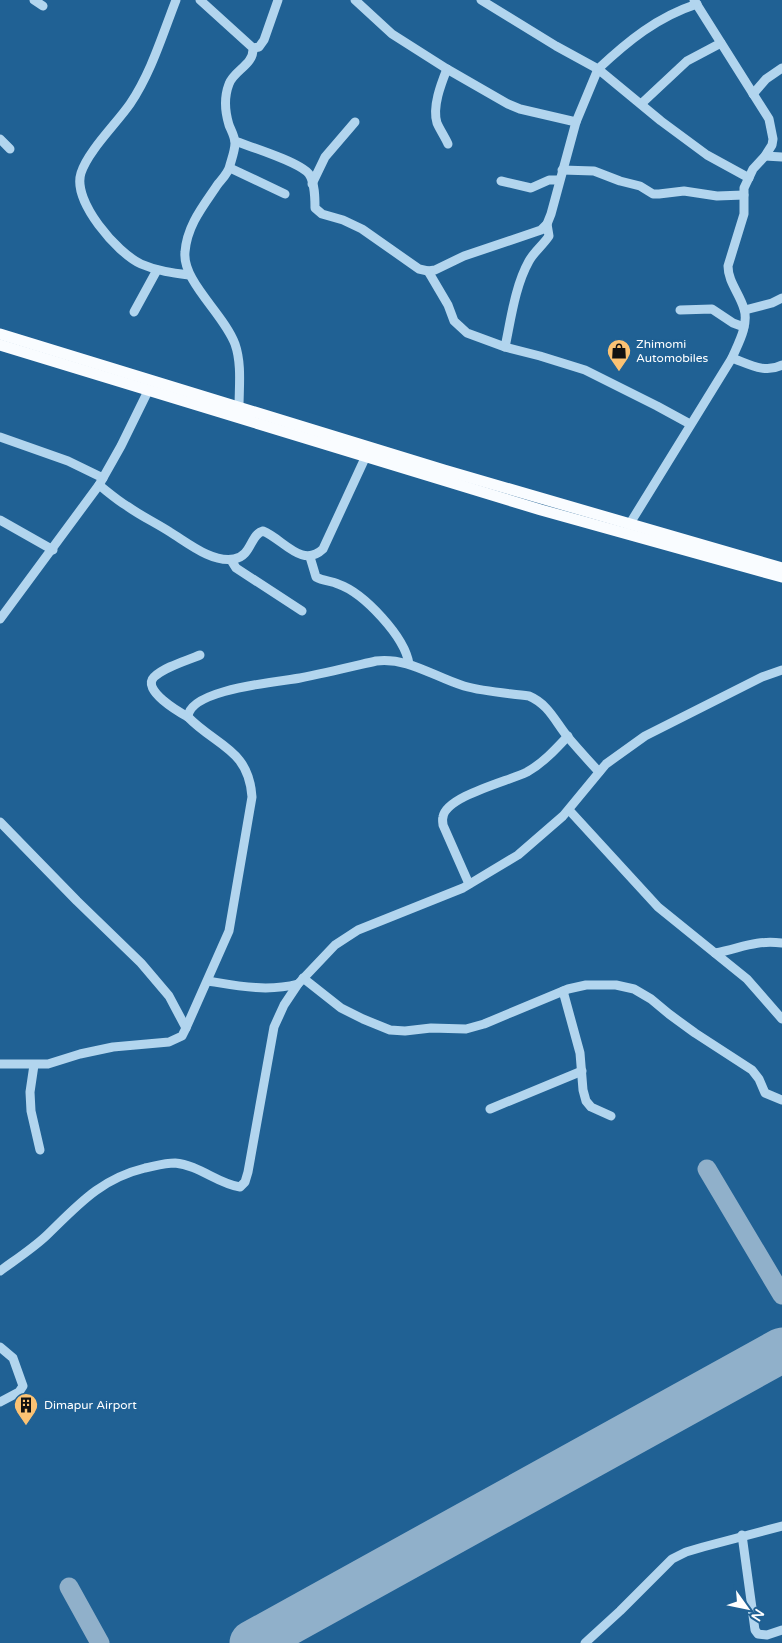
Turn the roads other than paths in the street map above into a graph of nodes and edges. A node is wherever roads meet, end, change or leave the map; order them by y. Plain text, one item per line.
1 (34, 0) edge
2 (176, 0) edge
3 (200, 0) edge
4 (278, 0) edge
5 (355, 0) edge
6 (480, 0) edge
7 (696, 2) edge
8 (43, 6) dead end
9 (721, 43) junction
10 (253, 48) junction
11 (782, 68) edge
12 (447, 69) junction
13 (598, 69) junction
14 (753, 94) junction
15 (640, 104) junction
16 (355, 122) dead end
17 (576, 122) junction
18 (0, 139) edge
19 (235, 141) junction
20 (448, 144) dead end
21 (10, 149) dead end
22 (765, 156) junction
23 (782, 157) edge
24 (230, 168) junction
25 (562, 170) junction
26 (749, 178) junction
27 (559, 180) junction
28 (500, 181) dead end
29 (312, 184) junction
30 (285, 194) dead end
31 (744, 195) junction
32 (547, 224) junction
33 (157, 270) junction
34 (428, 271) junction
35 (189, 275) junction
36 (782, 298) edge
37 (680, 310) dead end
38 (745, 310) junction
39 (134, 312) dead end
40 (744, 327) junction
41 (0, 334) edge
42 (0, 345) edge
43 (505, 347) junction
44 (732, 358) junction
45 (782, 365) edge
46 (148, 391) junction
47 (239, 408) junction
48 (690, 424) junction
49 (0, 437) edge
50 (366, 456) junction
51 (101, 481) junction
52 (0, 520) edge
53 (629, 525) junction
54 (52, 550) junction
55 (310, 557) junction
56 (231, 560) junction
57 (782, 568) edge
58 (782, 577) edge
59 (302, 611) dead end
60 (0, 619) edge
61 (200, 655) dead end
62 (409, 664) junction
63 (782, 670) edge
64 (188, 717) junction
65 (568, 736) junction
66 (599, 772) junction
67 (569, 810) junction
68 (0, 822) edge
69 (469, 884) junction
70 (782, 943) edge
71 (716, 953) junction
72 (208, 981) junction
73 (300, 981) junction
74 (563, 991) junction
75 (782, 1019) edge
76 (186, 1028) junction
77 (0, 1064) edge
78 (34, 1065) junction
79 (582, 1070) junction
80 (782, 1100) edge
81 (490, 1109) dead end
82 (611, 1116) dead end
83 (40, 1150) dead end
84 (0, 1271) edge
85 (0, 1347) edge
86 (0, 1402) edge
87 (782, 1526) edge
88 (742, 1535) junction
89 (782, 1630) edge
90 (585, 1643) edge

1 - 8 street
2 - 33 street
3 - 10 street
4 - 10 street
5 - 12 street
6 - 13 street
7 - 9 street
7 - 13 street
9 - 14 street
9 - 15 street
10 - 19 street
11 - 14 street
12 - 17 street
12 - 20 street
13 - 15 street
13 - 17 street
14 - 22 street
15 - 26 street
16 - 29 street
17 - 25 street
18 - 21 street
19 - 24 street
19 - 29 street
22 - 23 street
22 - 26 street
24 - 30 street
24 - 35 street
25 - 27 street
25 - 31 street
26 - 31 street
27 - 28 street
27 - 32 street
29 - 34 street
31 - 38 street
32 - 34 street
32 - 43 street
33 - 35 street
33 - 39 street
34 - 43 street
35 - 47 street
36 - 38 street
37 - 40 street
38 - 40 street
40 - 44 street
41 - 47 main road
42 - 46 main road
43 - 48 street
44 - 45 street
44 - 48 street
46 - 50 main road
46 - 51 street
47 - 53 main road
48 - 53 street
49 - 51 street
50 - 55 street
50 - 58 main road
51 - 54 street
51 - 56 street
52 - 54 street
53 - 57 main road
54 - 60 street
55 - 56 street
55 - 62 street
56 - 59 street
61 - 64 street
62 - 64 street
62 - 65 street
63 - 66 street
64 - 72 street
65 - 66 street
65 - 69 street
66 - 67 street
67 - 69 street
67 - 71 street
68 - 76 street
69 - 73 street
70 - 71 street
71 - 75 street
72 - 73 street
72 - 76 street
73 - 74 street
73 - 84 street
74 - 79 street
74 - 80 street
76 - 78 street
77 - 78 street
78 - 83 street
79 - 81 street
79 - 82 street
85 - 86 street
87 - 88 street
88 - 89 street
88 - 90 street

